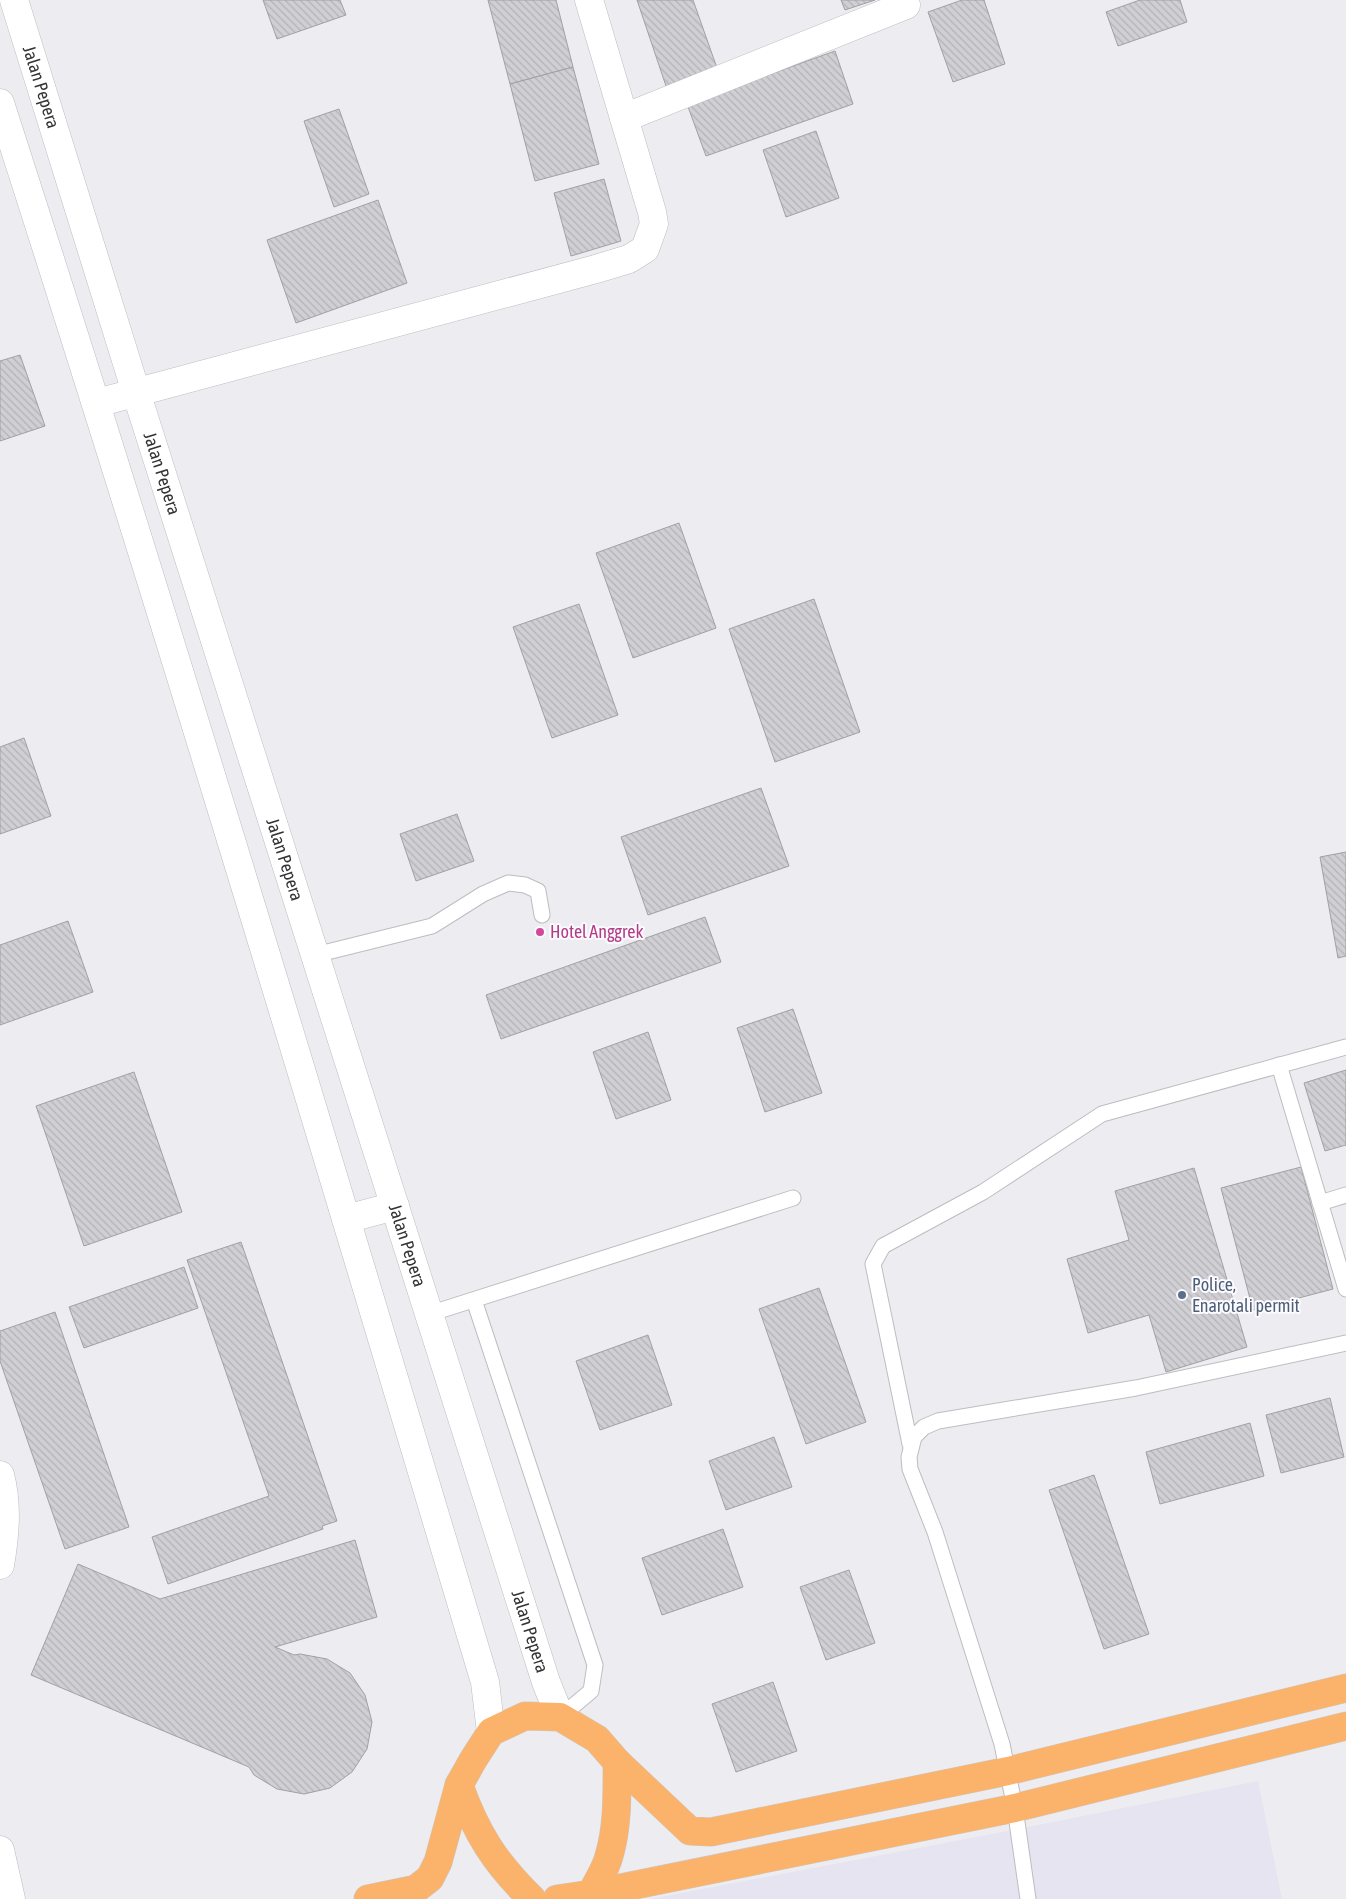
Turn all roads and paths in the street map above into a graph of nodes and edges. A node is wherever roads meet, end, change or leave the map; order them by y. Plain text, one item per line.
1 (14, 0) edge
2 (589, 0) edge
3 (906, 5) dead end
4 (0, 103) edge
5 (624, 118) junction
6 (136, 392) junction
7 (97, 403) junction
8 (542, 915) dead end
9 (315, 955) junction
10 (1346, 1046) edge
11 (1279, 1065) junction
12 (1346, 1195) edge
13 (793, 1198) dead end
14 (1320, 1203) junction
15 (395, 1206) junction
16 (346, 1219) junction
17 (1346, 1286) edge
18 (474, 1300) junction
19 (429, 1314) junction
20 (1346, 1343) edge
21 (910, 1444) junction
22 (0, 1475) edge
23 (0, 1565) edge
24 (1346, 1688) edge
25 (560, 1717) junction
26 (1346, 1726) edge
27 (491, 1732) junction
28 (617, 1762) junction
29 (1008, 1771) junction
30 (459, 1785) junction
31 (1015, 1808) junction
32 (0, 1850) edge
33 (591, 1894) junction
34 (11, 1899) edge
35 (368, 1899) edge
36 (532, 1899) edge
37 (557, 1899) edge
38 (1028, 1899) edge

1 - 6 main road, Jalan Pepera
2 - 5 main road
3 - 5 main road
4 - 7 main road
5 - 6 main road
6 - 7 main road
6 - 9 main road, Jalan Pepera
7 - 16 main road
8 - 9 lane
9 - 15 main road, Jalan Pepera
10 - 11 lane
11 - 14 lane
11 - 21 lane
12 - 14 lane
13 - 18 lane
14 - 17 lane
15 - 16 main road
15 - 19 main road, Jalan Pepera
16 - 27 main road
18 - 19 lane
18 - 25 lane
19 - 25 main road, Jalan Pepera
20 - 21 lane
21 - 29 lane
22 - 23 main road
24 - 29 highway
25 - 27 highway
25 - 28 highway
26 - 31 highway
27 - 30 highway
28 - 29 highway
28 - 33 highway
29 - 31 lane
30 - 35 highway
30 - 36 highway
31 - 33 highway
31 - 38 lane
32 - 34 main road
33 - 37 highway

